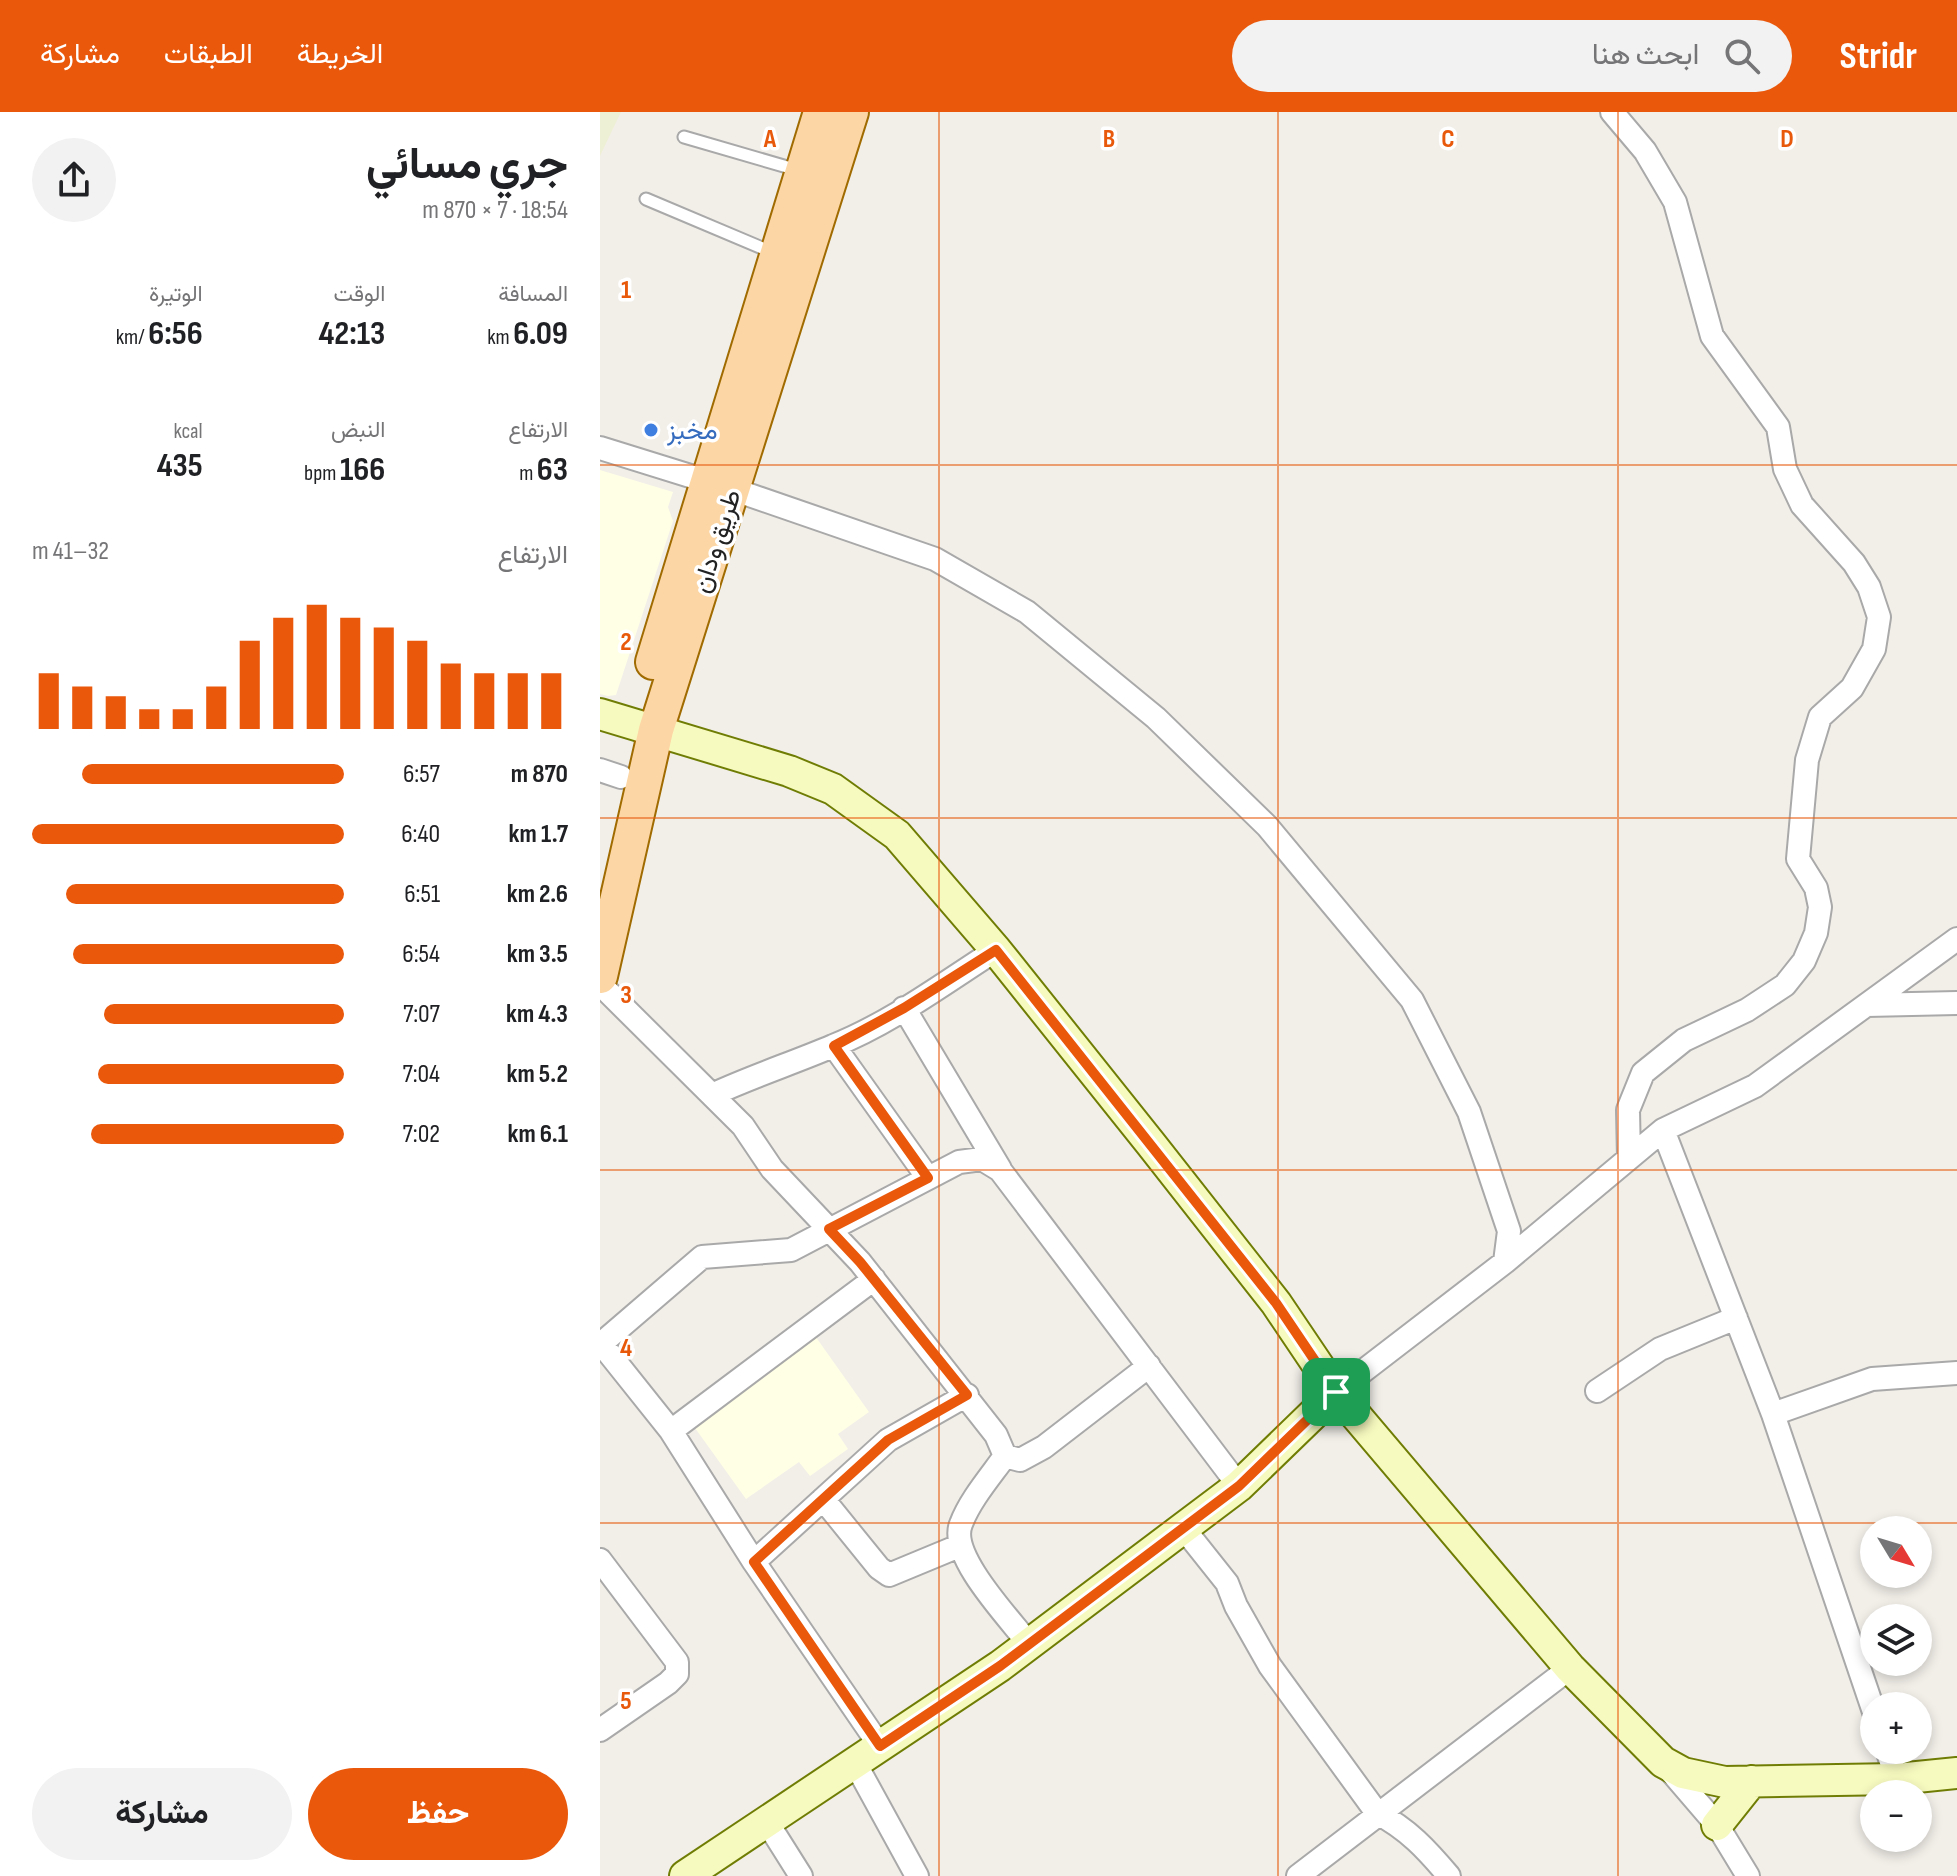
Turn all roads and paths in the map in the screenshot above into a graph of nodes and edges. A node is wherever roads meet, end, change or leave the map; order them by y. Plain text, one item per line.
1 (821, 112) edge
2 (851, 112) edge
3 (1612, 112) edge
4 (684, 137) dead end
5 (801, 172) junction
6 (646, 199) dead end
7 (776, 254) junction
8 (600, 448) edge
9 (720, 486) junction
10 (600, 714) edge
11 (645, 727) junction
12 (610, 773) edge
13 (600, 861) edge
14 (1957, 939) edge
15 (996, 950) junction
16 (600, 976) edge
17 (600, 984) edge
18 (1957, 1003) edge
19 (1867, 1005) junction
20 (904, 1008) junction
21 (834, 1046) junction
22 (714, 1094) junction
23 (1663, 1130) junction
24 (1629, 1158) junction
25 (1000, 1170) junction
26 (928, 1178) junction
27 (829, 1229) junction
28 (1505, 1262) junction
29 (874, 1279) junction
30 (1736, 1318) junction
31 (601, 1343) edge
32 (1149, 1366) junction
33 (1957, 1373) edge
34 (1597, 1391) dead end
35 (1336, 1392) junction
36 (967, 1395) junction
37 (1773, 1414) junction
38 (671, 1431) junction
39 (1005, 1456) junction
40 (1239, 1486) junction
41 (823, 1499) junction
42 (1184, 1529) junction
43 (959, 1546) junction
44 (600, 1560) edge
45 (754, 1562) junction
46 (1029, 1644) junction
47 (1570, 1668) junction
48 (1867, 1692) edge
49 (600, 1730) edge
50 (868, 1754) junction
51 (1663, 1762) junction
52 (1892, 1764) edge
53 (1957, 1773) edge
54 (1897, 1779) junction
55 (1752, 1781) junction
56 (1377, 1813) junction
57 (767, 1822) junction
58 (1717, 1825) junction
59 (685, 1876) edge
60 (801, 1876) edge
61 (917, 1876) edge
62 (1298, 1876) edge
63 (1449, 1876) edge
64 (1748, 1876) edge

1 - 5 main road, طريق ودان
2 - 9 main road, طريق ودان
3 - 24 street
4 - 5 lane
5 - 7 main road, طريق ودان
6 - 7 lane
7 - 9 main road, طريق ودان
8 - 9 street
9 - 11 main road, طريق ودان
9 - 28 street
10 - 11 street
11 - 12 main road, طريق ودان
11 - 15 street
11 - 16 main road, طريق ودان
12 - 13 main road, طريق ودان
14 - 19 street
15 - 20 street
15 - 35 street
17 - 22 street
18 - 19 street
19 - 23 street
20 - 21 street
20 - 25 street
21 - 22 street
21 - 26 street
22 - 27 street
23 - 24 street
23 - 30 street
24 - 28 street
25 - 26 street
25 - 32 street
26 - 27 street
27 - 29 street
27 - 31 street
28 - 35 street
29 - 36 street
29 - 38 street
30 - 34 street
30 - 37 street
31 - 38 street
32 - 39 street
32 - 40 street
33 - 37 street
35 - 40 street
35 - 47 street
36 - 39 street
36 - 41 street
37 - 48 street
38 - 45 street
39 - 43 street
40 - 42 street
41 - 43 street
41 - 45 street
42 - 46 street
42 - 56 street
43 - 46 street
44 - 49 street
45 - 50 street
46 - 50 street
47 - 51 street
47 - 56 street
50 - 57 street
50 - 61 street
51 - 55 street
51 - 58 street
52 - 54 street
53 - 54 street
54 - 55 street
55 - 58 street
56 - 62 street
56 - 63 street
57 - 59 street
57 - 60 street
58 - 64 street

